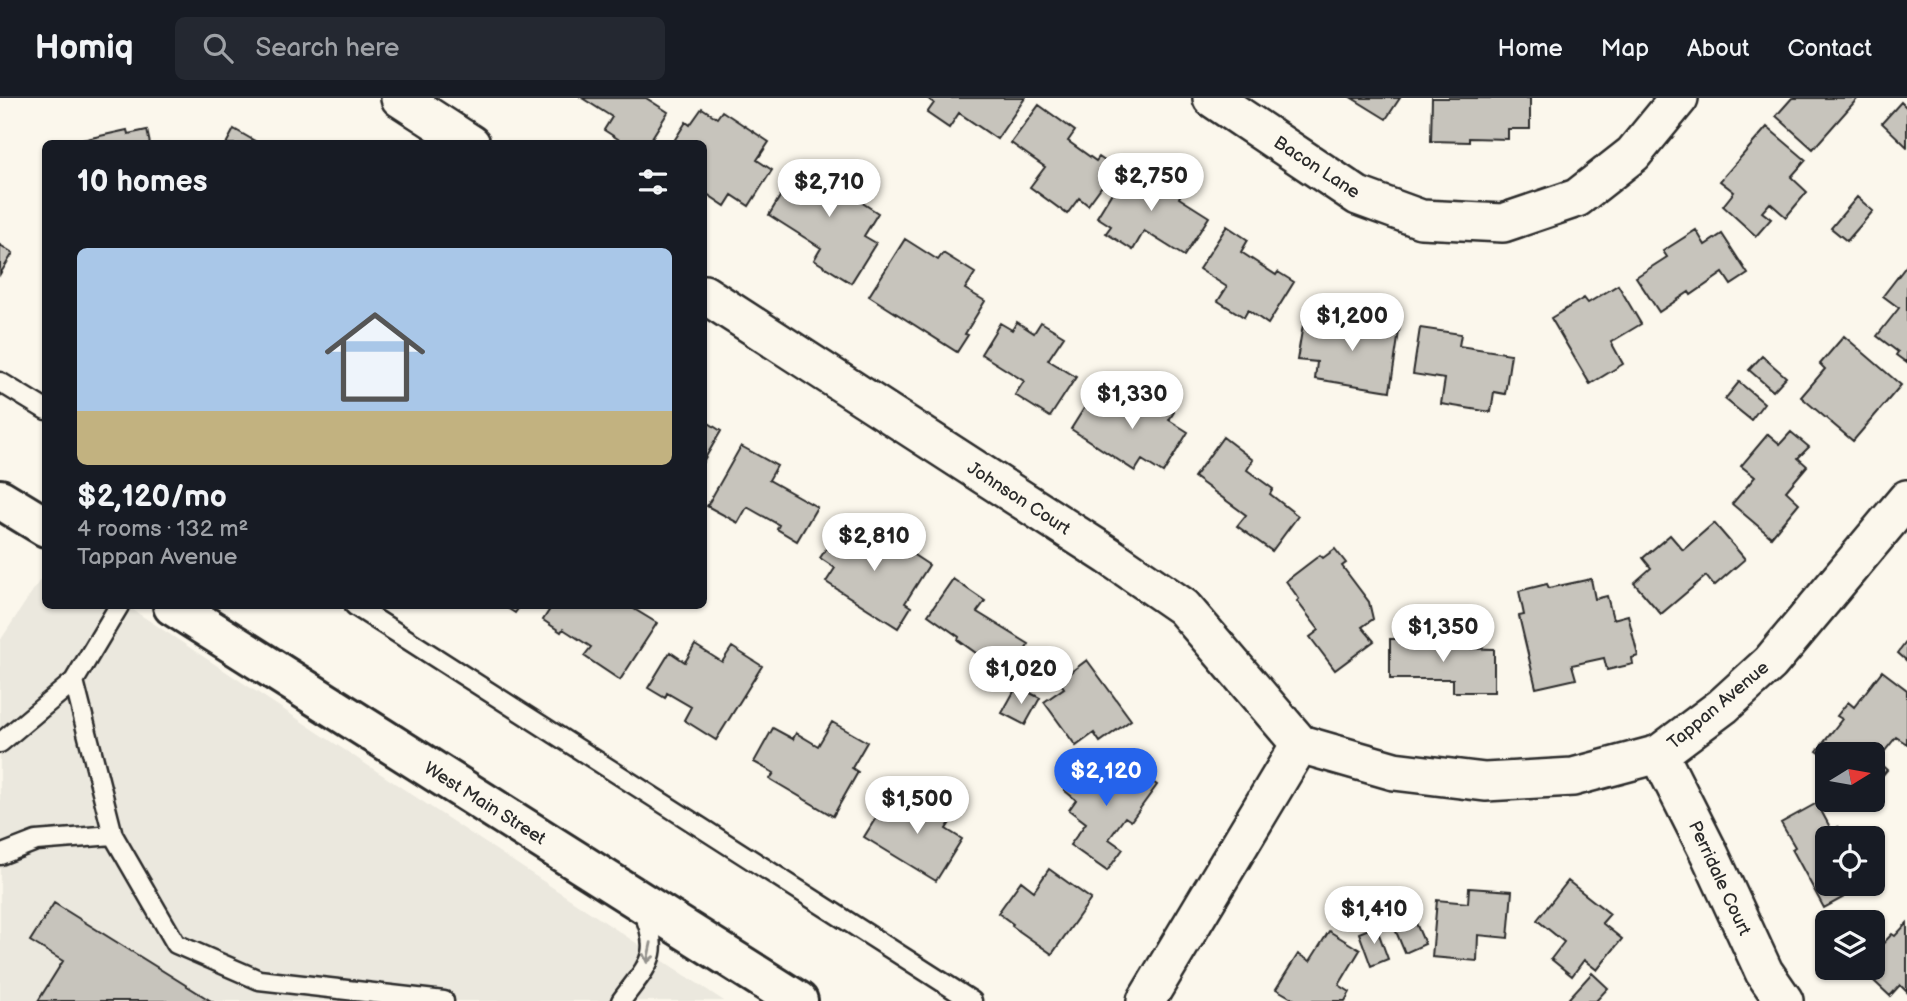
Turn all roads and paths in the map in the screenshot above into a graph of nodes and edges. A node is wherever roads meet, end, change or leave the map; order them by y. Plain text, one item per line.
1 (400, 98) edge
2 (1212, 98) edge
3 (1679, 98) edge
4 (465, 140) edge
5 (707, 296) edge
6 (0, 382) edge
7 (42, 408) edge
8 (0, 499) edge
9 (1907, 499) edge
10 (42, 525) edge
11 (117, 609) edge
12 (178, 609) edge
13 (360, 609) edge
14 (74, 681) junction
15 (0, 743) edge
16 (1300, 744) junction
17 (1659, 754) junction
18 (113, 835) junction
19 (0, 855) edge
20 (638, 900) junction
21 (444, 1001) edge
22 (621, 1001) edge
23 (798, 1001) edge
24 (972, 1001) edge
25 (1146, 1001) edge
26 (1784, 1001) edge

1 - 4 street
2 - 3 street, Bacon Lane
5 - 16 street, Johnson Court
6 - 7 lane
8 - 10 main road
9 - 17 street, Tappan Avenue
11 - 14 lane
12 - 20 main road, West Main Street
13 - 24 lane
14 - 15 lane
14 - 18 lane
16 - 17 street, Tappan Avenue
16 - 25 street
17 - 26 street, Perridale Court
18 - 19 lane
18 - 21 lane
20 -> 22 lane
20 - 23 main road, West Main Street

